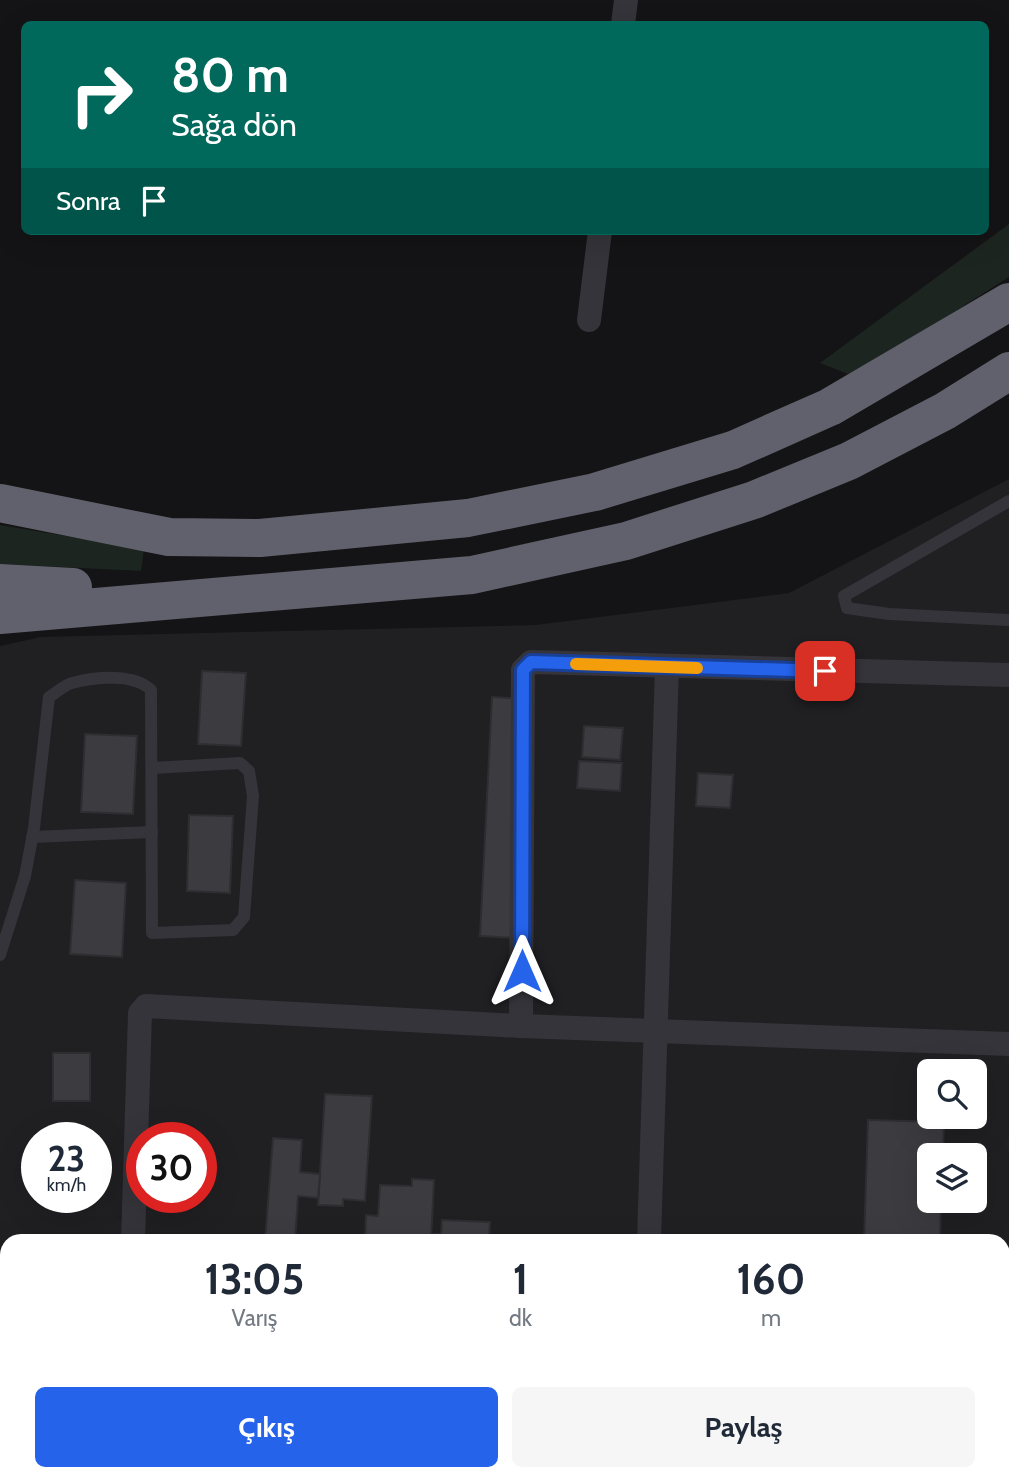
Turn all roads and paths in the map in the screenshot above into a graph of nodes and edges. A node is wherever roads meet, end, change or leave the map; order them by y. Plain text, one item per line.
1 (626, 0) edge
2 (623, 21) edge
3 (600, 235) edge
4 (1009, 302) edge
5 (589, 320) dead end
6 (1009, 371) edge
7 (0, 481) edge
8 (1009, 501) edge
9 (0, 503) edge
10 (468, 518) junction
11 (0, 583) edge
12 (229, 596) junction
13 (0, 615) edge
14 (1009, 620) edge
15 (667, 667) junction
16 (1009, 675) edge
17 (152, 768) junction
18 (152, 832) junction
19 (32, 837) junction
20 (0, 956) edge
21 (521, 1026) junction
22 (656, 1031) junction
23 (1009, 1044) edge
24 (133, 1234) edge
25 (649, 1234) edge

1 - 2 street
3 - 5 street
4 - 10 highway
6 - 12 highway
7 - 10 highway
8 - 14 lane
9 - 10 highway
11 - 12 highway
12 - 13 highway
15 - 16 street
15 - 21 street
15 - 22 street
17 - 18 lane
17 - 18 lane
17 - 19 lane
18 - 19 lane
19 - 20 lane
21 - 22 street
21 - 24 street
22 - 23 street
22 - 25 street

